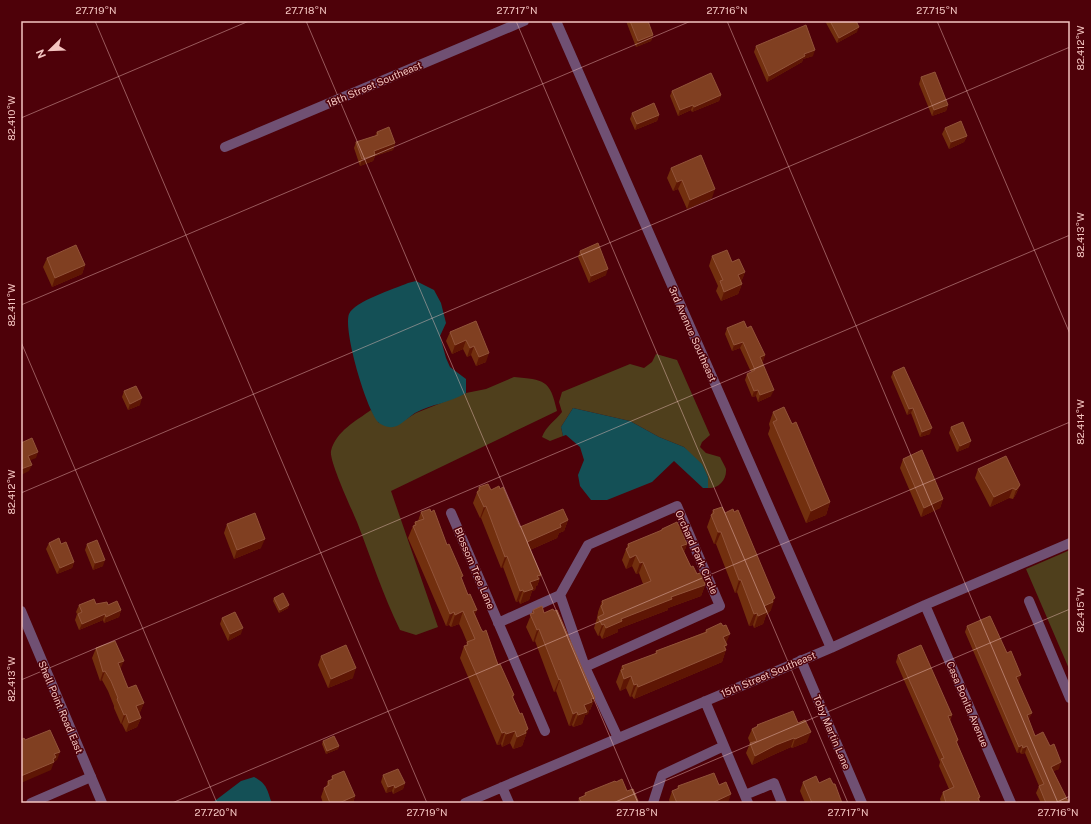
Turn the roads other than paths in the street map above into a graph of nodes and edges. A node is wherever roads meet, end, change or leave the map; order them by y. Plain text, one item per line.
1 (524, 21) edge
2 (556, 21) edge
3 (225, 147) dead end
4 (451, 512) dead end
5 (1070, 543) edge
6 (560, 594) junction
7 (1029, 602) dead end
8 (925, 605) junction
9 (21, 611) edge
10 (498, 623) junction
11 (830, 648) junction
12 (801, 660) junction
13 (585, 667) junction
14 (1070, 698) edge
15 (705, 701) junction
16 (545, 731) dead end
17 (618, 738) junction
18 (724, 746) junction
19 (91, 777) junction
20 (502, 787) junction
21 (746, 799) edge
22 (31, 803) edge
23 (102, 803) edge
24 (465, 803) edge
25 (508, 803) edge
26 (653, 803) edge
27 (782, 803) edge
28 (862, 803) edge
29 (1011, 803) edge

1 - 3 street, 18th Street Southeast
2 - 11 street, 3rd Avenue Southeast
4 - 10 street, Blossom Tree Lane
5 - 8 street, 15th Street Southeast
6 - 10 street
6 - 13 street
6 - 13 street, Orchard Park Circle
7 - 14 street
8 - 11 street, 15th Street Southeast
8 - 29 street, Casa Bonita Avenue
9 - 19 street, Shell Point Road East
10 - 16 street, Blossom Tree Lane
11 - 12 street, 15th Street Southeast
12 - 15 street, 15th Street Southeast
12 - 28 street, Toby Martin Lane
13 - 17 street
15 - 17 street, 15th Street Southeast
15 - 18 street
17 - 20 street, 15th Street Southeast
18 - 21 street
18 - 26 street
19 - 22 street
19 - 23 street, Shell Point Road East
20 - 24 street, 15th Street Southeast
20 - 25 street
21 - 27 street

